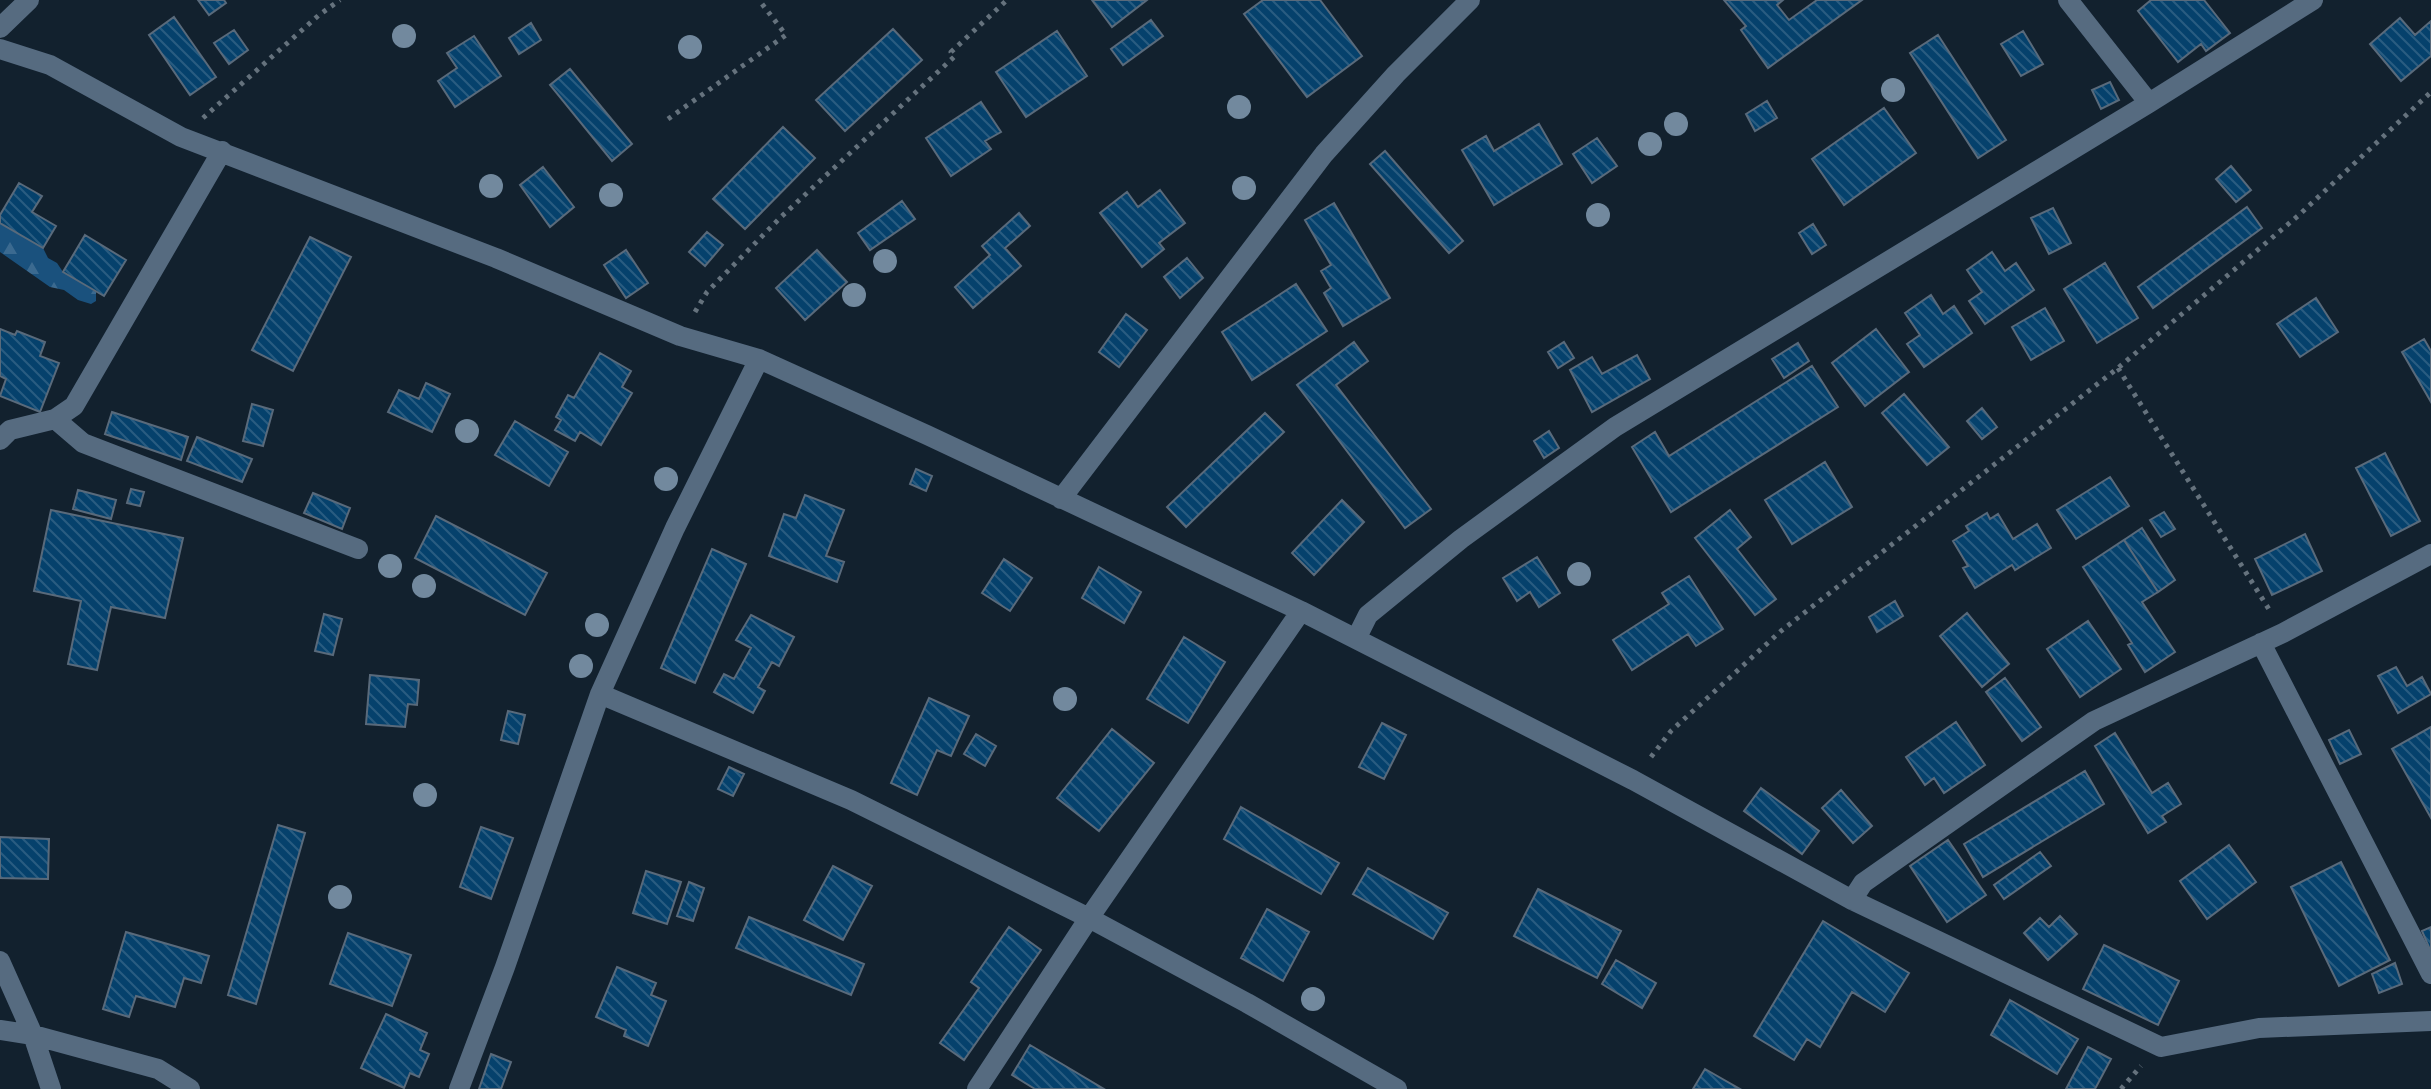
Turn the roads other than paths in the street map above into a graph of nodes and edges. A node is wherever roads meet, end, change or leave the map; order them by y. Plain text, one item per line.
1 (29, 0) edge
2 (1470, 0) edge
3 (2068, 0) edge
4 (2313, 0) edge
5 (0, 28) edge
6 (0, 49) edge
7 (2149, 103) junction
8 (222, 151) junction
9 (759, 359) junction
10 (55, 419) junction
11 (0, 440) edge
12 (1061, 499) junction
13 (358, 549) dead end
14 (2431, 554) edge
15 (1301, 611) junction
16 (1356, 639) junction
17 (2261, 643) junction
18 (600, 694) junction
19 (1852, 900) junction
20 (1089, 918) junction
21 (0, 961) edge
22 (2431, 974) edge
23 (2431, 1021) edge
24 (0, 1030) edge
25 (33, 1035) junction
26 (51, 1089) edge
27 (190, 1089) edge
28 (459, 1089) edge
29 (977, 1089) edge
30 (1397, 1089) edge

1 - 5 street
2 - 12 street
3 - 7 street
4 - 7 street
6 - 8 street
7 - 16 street
8 - 9 street
8 - 10 street
9 - 12 street
9 - 18 street
10 - 11 street
10 - 13 street
12 - 15 street
14 - 17 street
15 - 16 street
15 - 20 street
16 - 19 street
17 - 19 street
17 - 22 street
18 - 20 street
18 - 28 street
19 - 23 street
20 - 29 street
20 - 30 street
21 - 25 street
24 - 25 street
25 - 26 street
25 - 27 street

